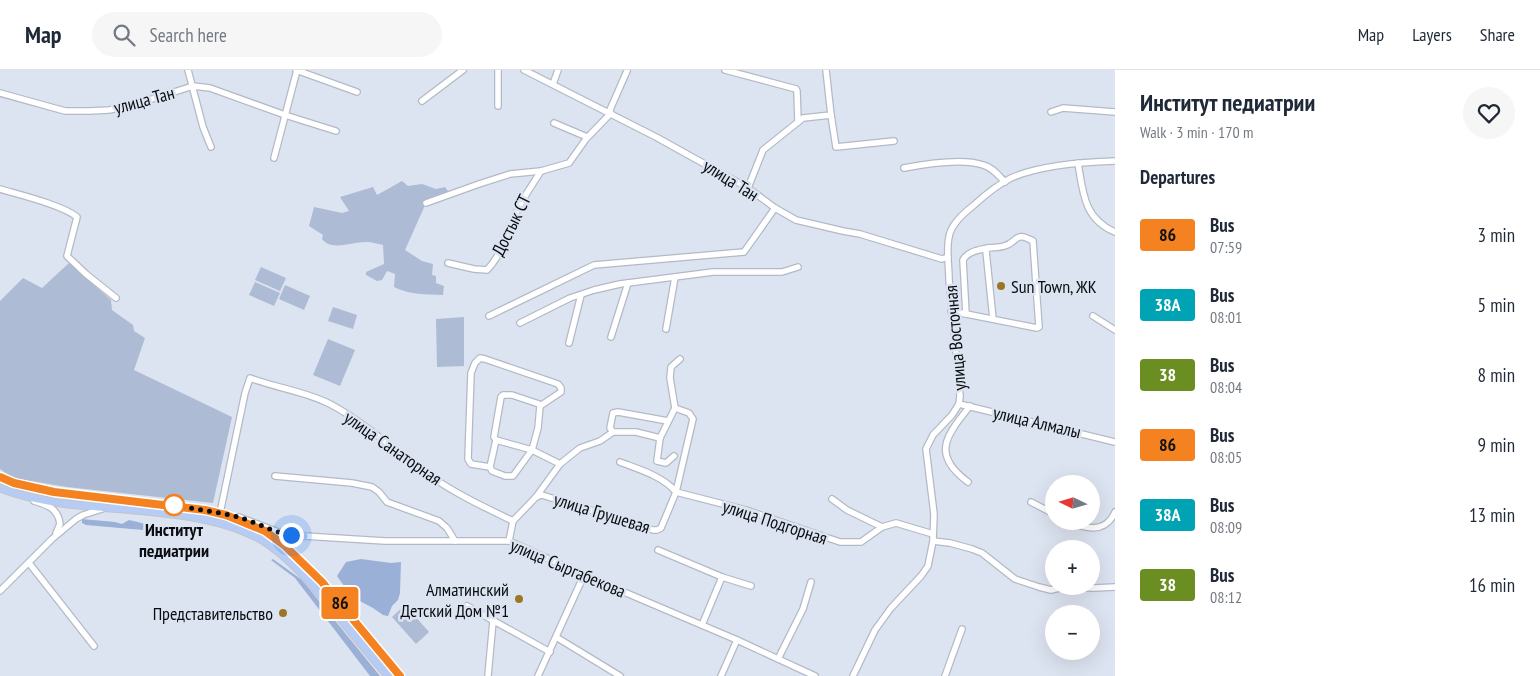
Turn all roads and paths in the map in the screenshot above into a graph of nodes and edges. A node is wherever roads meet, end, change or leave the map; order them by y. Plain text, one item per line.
1 (188, 70) edge
2 (297, 70) edge
3 (463, 70) edge
4 (498, 70) edge
5 (524, 70) edge
6 (558, 70) edge
7 (725, 70) edge
8 (826, 70) edge
9 (627, 71) edge
10 (553, 84) junction
11 (193, 86) junction
12 (357, 92) dead end
13 (0, 93) edge
14 (422, 101) dead end
15 (498, 106) dead end
16 (1051, 112) dead end
17 (1115, 112) edge
18 (610, 113) junction
19 (285, 115) junction
20 (831, 115) junction
21 (798, 122) junction
22 (554, 123) dead end
23 (336, 130) dead end
24 (588, 137) junction
25 (894, 141) dead end
26 (211, 147) dead end
27 (274, 158) dead end
28 (1115, 161) edge
29 (1078, 163) junction
30 (904, 168) dead end
31 (540, 172) junction
32 (1004, 182) junction
33 (748, 188) junction
34 (0, 189) edge
35 (426, 203) dead end
36 (775, 208) junction
37 (1115, 232) edge
38 (988, 248) junction
39 (948, 257) junction
40 (448, 263) dead end
41 (798, 267) dead end
42 (675, 277) junction
43 (628, 283) junction
44 (582, 295) junction
45 (116, 298) dead end
46 (951, 311) junction
47 (966, 314) junction
48 (489, 316) dead end
49 (1093, 316) dead end
50 (993, 319) junction
51 (520, 323) dead end
52 (666, 329) dead end
53 (1115, 330) edge
54 (610, 337) dead end
55 (569, 343) dead end
56 (680, 359) dead end
57 (959, 404) junction
58 (540, 406) junction
59 (970, 406) junction
60 (675, 408) junction
61 (668, 421) junction
62 (612, 432) junction
63 (660, 438) junction
64 (496, 440) junction
65 (1115, 442) edge
66 (532, 450) junction
67 (674, 456) dead end
68 (620, 462) dead end
69 (560, 464) junction
70 (490, 468) junction
71 (275, 476) dead end
72 (0, 478) edge
73 (968, 482) dead end
74 (0, 488) edge
75 (8, 491) junction
76 (676, 492) junction
77 (536, 497) junction
78 (832, 499) dead end
79 (1032, 502) dead end
80 (107, 508) junction
81 (1045, 509) edge
82 (1115, 512) edge
83 (220, 513) junction
84 (513, 521) junction
85 (882, 527) junction
86 (1100, 528) edge
87 (304, 536) junction
88 (933, 538) junction
89 (52, 539) junction
90 (455, 541) junction
91 (509, 541) junction
92 (658, 550) dead end
93 (292, 551) junction
94 (30, 563) junction
95 (584, 575) junction
96 (722, 577) junction
97 (811, 582) dead end
98 (751, 586) dead end
99 (1115, 587) edge
100 (0, 591) edge
101 (467, 606) dead end
102 (493, 621) junction
103 (702, 625) junction
104 (962, 629) dead end
105 (556, 637) junction
106 (737, 640) junction
107 (94, 646) dead end
108 (550, 652) junction
109 (778, 659) junction
110 (388, 676) edge
111 (400, 676) edge
112 (488, 676) edge
113 (538, 676) edge
114 (620, 676) edge
115 (721, 676) edge
116 (815, 676) edge
117 (853, 676) edge
118 (945, 676) edge

1 - 11 street
2 - 12 street
2 - 19 street
3 - 14 street
4 - 15 street
5 - 10 street, улица Тан
6 - 10 street
7 - 21 street
8 - 20 street
9 - 18 street
10 - 18 street, улица Тан
11 - 13 street, улица Тан
11 - 19 street, улица Тан
11 - 26 street
16 - 17 street
18 - 24 street, Достык СТ
18 - 33 street, улица Тан
19 - 23 street, улица Тан
19 - 27 street
20 - 21 street
20 - 25 street
21 - 33 street
22 - 24 street
24 - 31 street, Достык СТ
28 - 29 street
29 - 32 street
29 - 37 street
30 - 32 street
31 - 35 street, Достык СТ
31 - 40 street, Достык СТ
32 - 39 street, улица Восточная
33 - 36 street, улица Тан
34 - 45 street
36 - 39 street, улица Тан
36 - 48 street
38 - 47 street
38 - 50 street
38 - 50 street
39 - 46 street, улица Восточная
41 - 42 street
42 - 43 street
42 - 52 street
43 - 44 street
43 - 54 street
44 - 51 street
44 - 55 street
46 - 47 street
46 - 57 street, улица Восточная
47 - 50 street
49 - 53 street
56 - 60 street
57 - 59 street, улица Алмалы
57 - 88 street, улица Восточная
58 - 64 street
58 - 66 street
58 - 70 street
59 - 65 street, улица Алмалы
59 - 73 street
60 - 61 street
60 - 76 street, улица Грушевая
61 - 62 street
61 - 63 street
62 - 63 street
62 - 69 street
63 - 67 street
64 - 66 street
64 - 70 street
66 - 69 street
66 - 70 street
68 - 76 street, улица Подгорная
69 - 77 street
71 - 90 street
72 - 83 main road
74 - 75 main road
75 - 80 main road
75 - 89 street
76 - 77 street, улица Грушевая
76 - 85 street, улица Подгорная
77 - 84 street, улица Грушевая
78 - 85 street
79 - 81 street
80 - 89 street
80 - 110 main road
82 - 86 street
83 - 84 street, улица Санаторная
83 - 87 street, улица Сыргабекова
83 - 93 main road
84 - 91 street
85 - 88 street
87 - 90 street, улица Сыргабекова
87 - 93 main road
88 - 99 street
88 - 117 street, улица Восточная
89 - 94 street
90 - 91 street, улица Сыргабекова
91 - 95 street, улица Сыргабекова
92 - 96 street, улица Грушевая
93 - 111 main road
94 - 100 street
94 - 107 street
95 - 103 street, улица Сыргабекова
95 - 105 street
96 - 98 street, улица Грушевая
96 - 103 street
97 - 109 street
101 - 102 street
102 - 108 street
102 - 112 street
103 - 106 street, улица Сыргабекова
104 - 118 street
105 - 108 street
105 - 114 street
106 - 109 street, улица Сыргабекова
106 - 115 street
108 - 113 street
109 - 116 street, улица Сыргабекова

